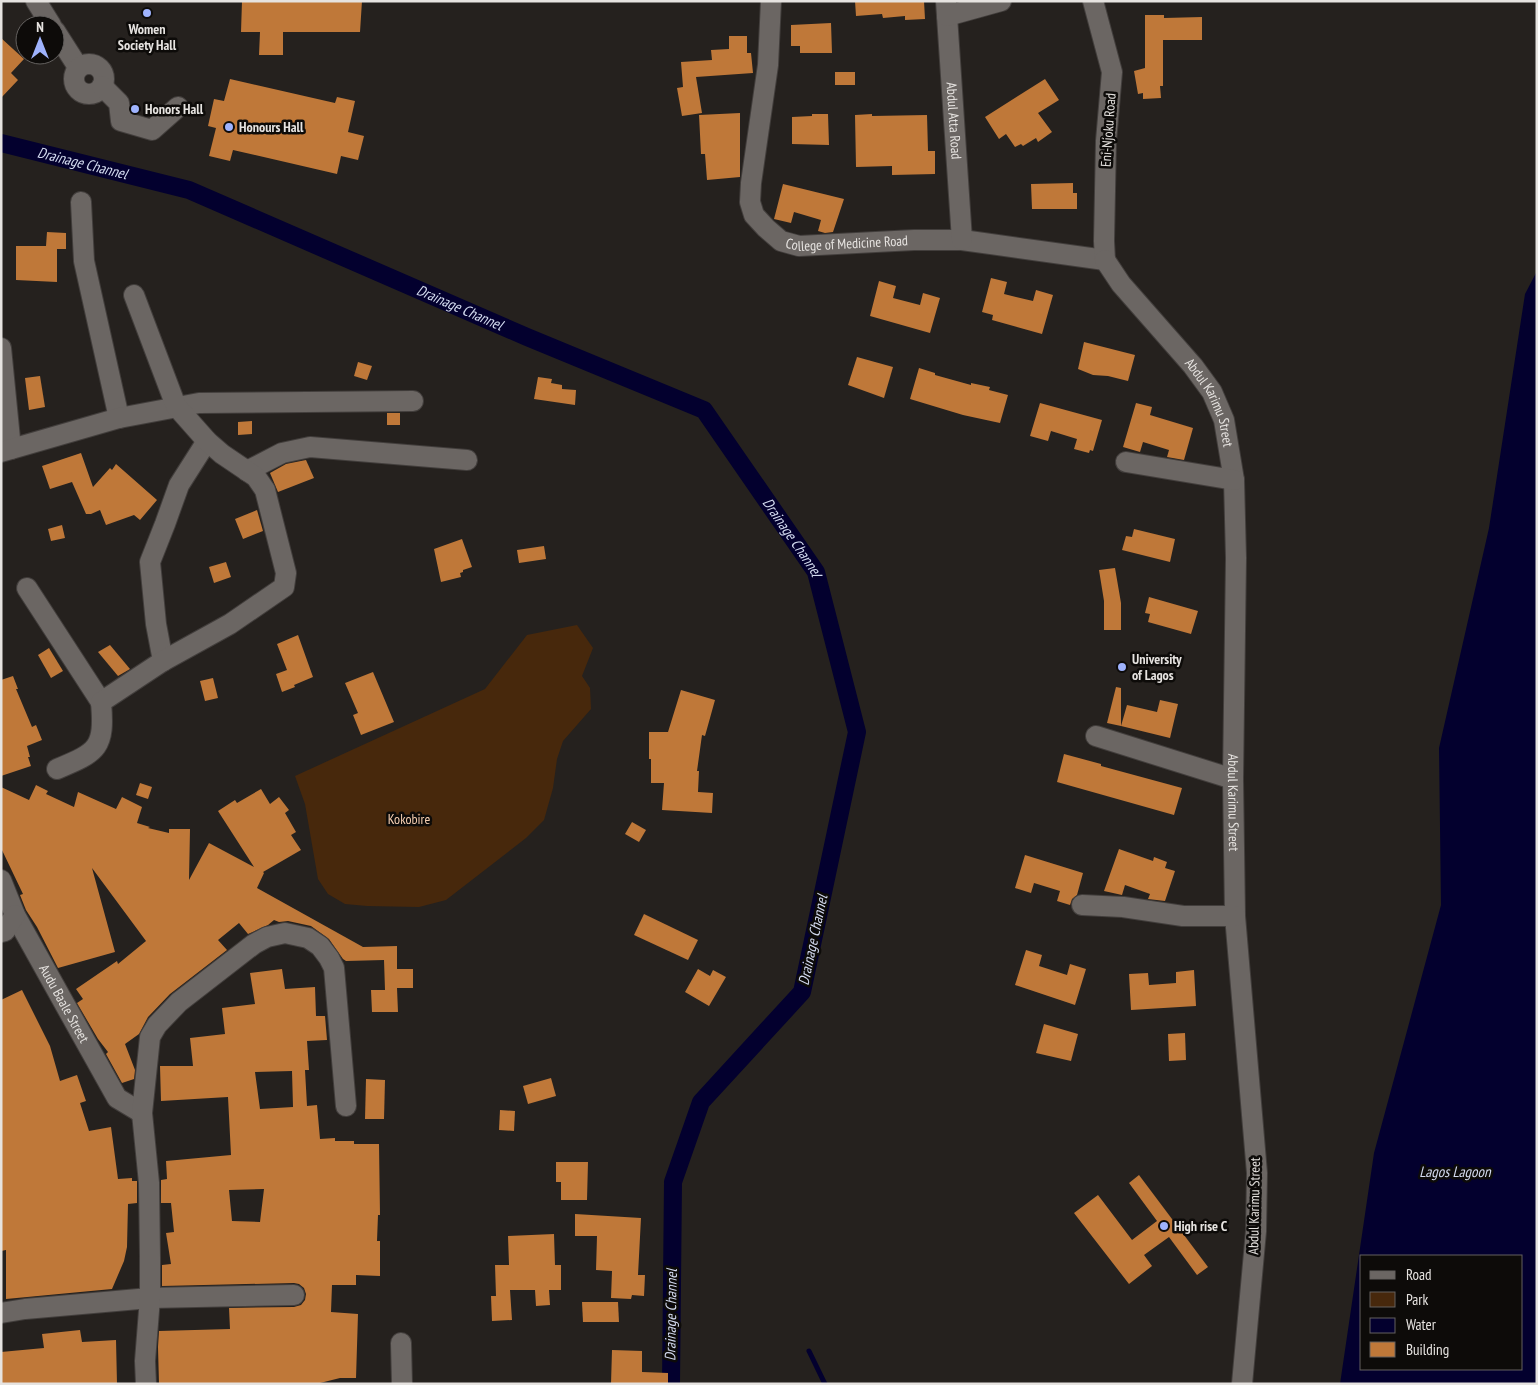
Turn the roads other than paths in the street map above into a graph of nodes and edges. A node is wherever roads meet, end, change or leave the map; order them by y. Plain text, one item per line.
1 (36, 1) edge
2 (770, 1) edge
3 (1001, 1) edge
4 (1093, 1) edge
5 (947, 9) edge
6 (45, 15) edge
7 (65, 47) edge
8 (178, 107) dead end
9 (81, 202) dead end
10 (962, 240) junction
11 (1105, 260) junction
12 (134, 295) dead end
13 (1, 348) edge
14 (413, 401) dead end
15 (176, 406) junction
16 (119, 418) junction
17 (207, 441) junction
18 (6, 450) edge
19 (467, 460) dead end
20 (1126, 462) dead end
21 (247, 471) junction
22 (1234, 480) junction
23 (27, 588) dead end
24 (164, 661) junction
25 (101, 702) junction
26 (1096, 736) dead end
27 (57, 770) dead end
28 (1233, 779) junction
29 (1, 880) edge
30 (1082, 905) dead end
31 (15, 915) junction
32 (1235, 916) junction
33 (1, 932) edge
34 (346, 1106) dead end
35 (142, 1113) junction
36 (294, 1295) dead end
37 (150, 1298) junction
38 (1, 1313) edge
39 (401, 1343) dead end
40 (146, 1384) edge
41 (402, 1384) edge
42 (1242, 1384) edge

1 - 6 street
2 - 10 street, College of Medicine Road
3 - 5 street
4 - 11 street, Eni-Njoku Road
5 - 10 street, Abdul Atta Road
7 - 8 street
9 - 16 street
10 - 11 street, College of Medicine Road
11 - 22 street, Abdul Karimu Street
12 - 15 street
13 - 18 street
14 - 15 street
15 - 16 street
15 - 17 street
16 - 18 street
17 - 21 street
17 - 24 street
19 - 21 street
20 - 22 street
21 - 24 street
22 - 28 street, Abdul Karimu Street
23 - 25 street
24 - 25 street
25 - 27 street
26 - 28 street
28 - 32 street, Abdul Karimu Street
29 - 31 street, Audu Baale Street
30 - 32 street
31 - 33 street
31 - 35 street, Audu Baale Street
32 - 42 street, Abdul Karimu Street
34 - 35 street
35 - 37 street
36 - 37 street
37 - 38 street
37 - 40 street
39 - 41 street

